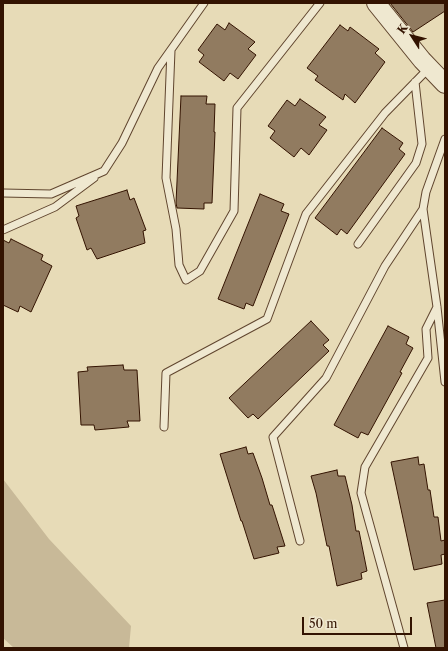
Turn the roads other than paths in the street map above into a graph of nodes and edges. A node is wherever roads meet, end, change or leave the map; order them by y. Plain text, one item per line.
1 (204, 3) edge
2 (320, 3) edge
3 (376, 3) edge
4 (171, 50) junction
5 (430, 68) junction
6 (415, 82) junction
7 (445, 84) edge
8 (445, 139) edge
9 (104, 171) junction
10 (3, 193) edge
11 (423, 209) junction
12 (3, 230) edge
13 (358, 244) dead end
14 (437, 307) junction
15 (445, 382) edge
16 (164, 427) dead end
17 (300, 542) dead end
18 (404, 648) edge

1 - 4 lane
2 - 4 lane
3 - 5 street
4 - 9 lane
5 - 6 lane
5 - 7 street
6 - 13 lane
6 - 16 lane
8 - 11 lane
9 - 10 lane
9 - 12 lane
11 - 14 lane
11 - 17 lane
14 - 15 lane
14 - 18 lane

